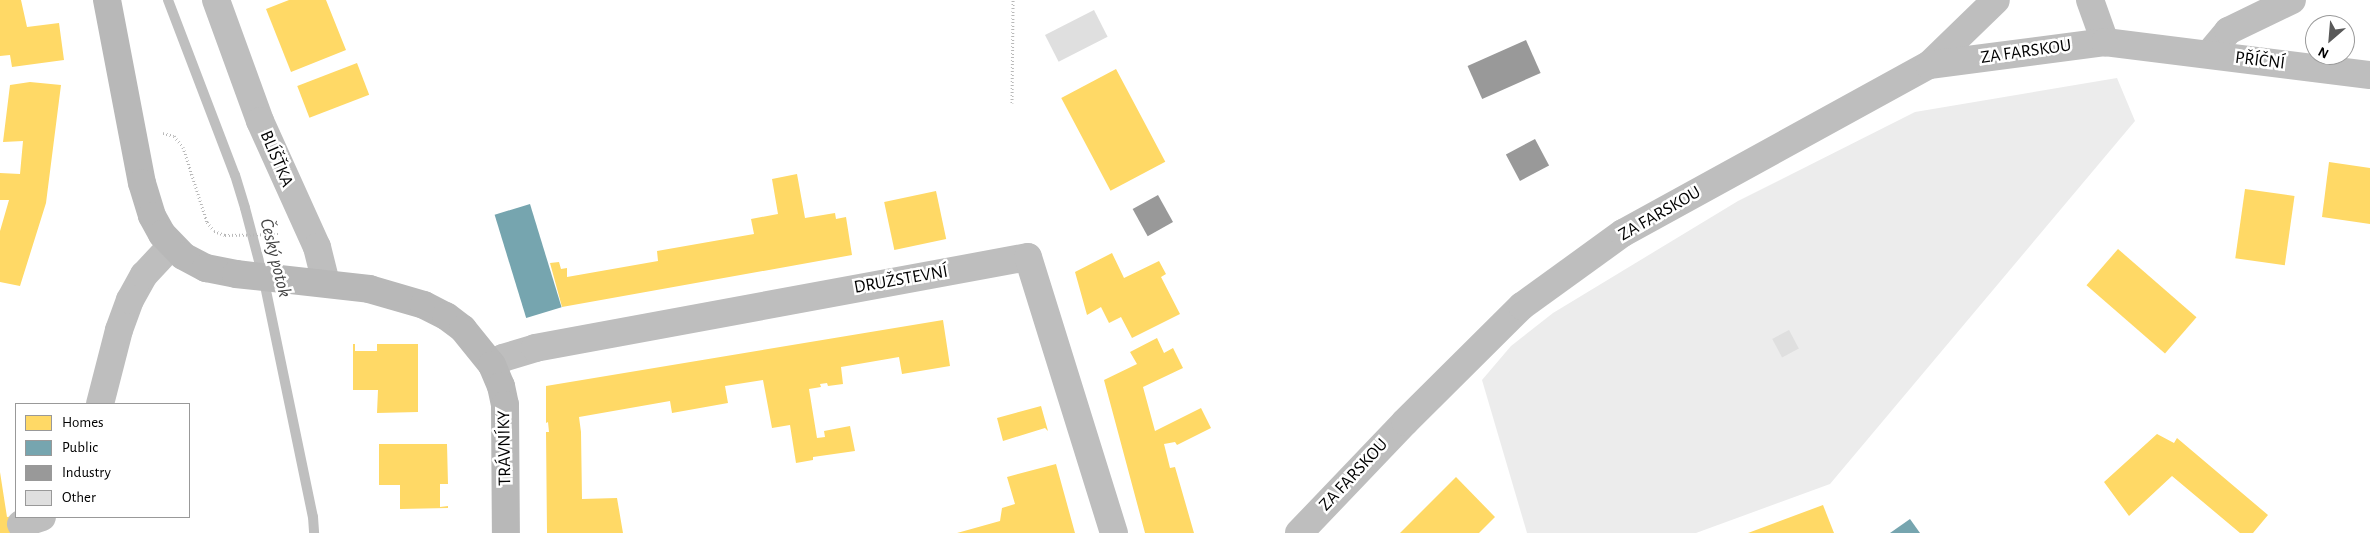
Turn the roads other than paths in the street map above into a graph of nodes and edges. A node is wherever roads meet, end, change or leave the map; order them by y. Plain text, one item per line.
1 (107, 0) edge
2 (216, 0) edge
3 (1996, 0) edge
4 (2090, 0) edge
5 (2292, 0) edge
6 (2105, 42) junction
7 (2209, 54) junction
8 (1928, 66) junction
9 (2370, 75) edge
10 (172, 246) junction
11 (326, 283) junction
12 (492, 365) junction
13 (100, 403) edge
14 (506, 533) edge
15 (1114, 533) edge
16 (1299, 533) edge

1 - 10 street
2 - 11 street, BLÍŠŤKA
3 - 8 street
4 - 6 street
5 - 7 street, PŘÍČNÍ
6 - 7 street, PŘÍČNÍ
6 - 8 street, ZA FARSKOU
7 - 9 street, PŘÍČNÍ
8 - 16 street, ZA FARSKOU
10 - 11 street
10 - 13 street
11 - 12 street, TRÁVNÍKY
12 - 14 street, TRÁVNÍKY
12 - 15 street, DRUŽSTEVNÍ

